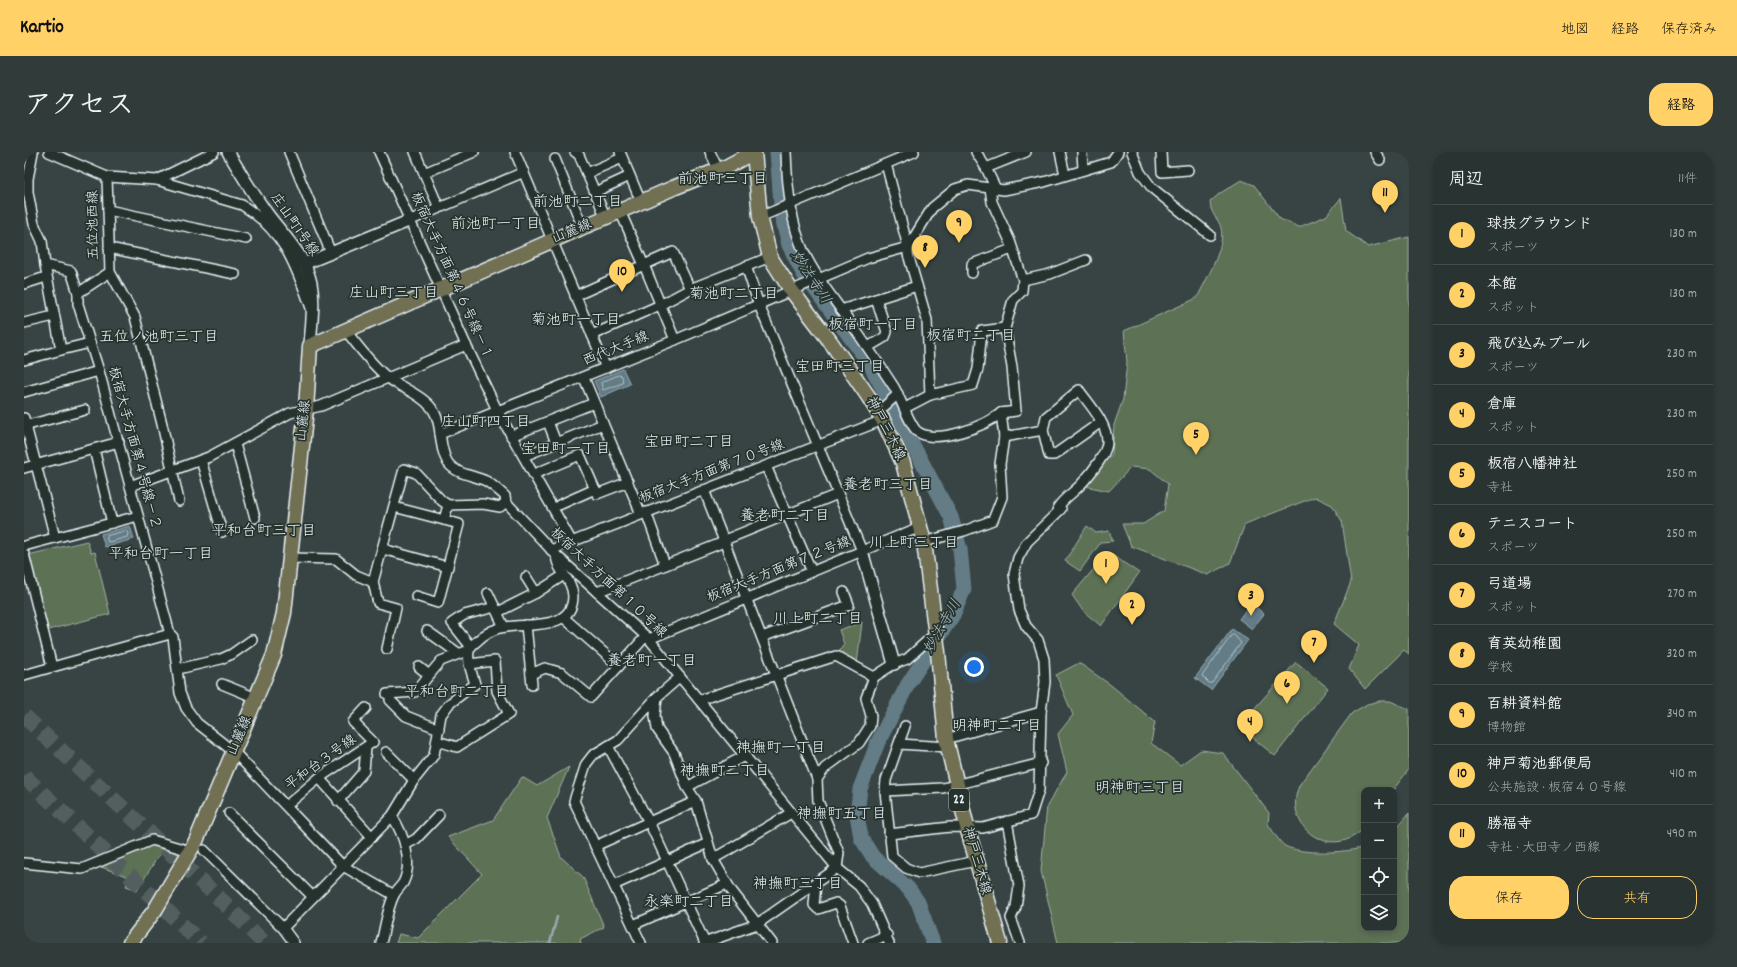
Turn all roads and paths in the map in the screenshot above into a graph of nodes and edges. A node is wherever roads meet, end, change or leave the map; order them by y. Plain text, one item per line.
1 (33, 152) edge
2 (49, 152) edge
3 (214, 152) edge
4 (228, 152) edge
5 (289, 152) edge
6 (379, 152) edge
7 (415, 152) edge
8 (474, 152) edge
9 (515, 152) edge
10 (575, 152) edge
11 (710, 152) edge
12 (754, 152) edge
13 (786, 152) edge
14 (914, 152) edge
15 (976, 152) edge
16 (1026, 152) edge
17 (1060, 152) edge
18 (1082, 152) edge
19 (1118, 152) edge
20 (1132, 152) edge
21 (1161, 152) edge
22 (621, 155) edge
23 (1009, 155) edge
24 (555, 159) dead end
25 (886, 164) junction
26 (986, 168) junction
27 (1083, 169) junction
28 (719, 170) junction
29 (1188, 170) dead end
30 (524, 172) junction
31 (424, 173) junction
32 (587, 173) junction
33 (1065, 175) junction
34 (630, 176) junction
35 (107, 177) junction
36 (157, 180) junction
37 (993, 188) junction
38 (595, 192) junction
39 (641, 202) junction
40 (790, 205) junction
41 (439, 208) junction
42 (108, 210) junction
43 (620, 211) junction
44 (760, 217) junction
45 (606, 218) junction
46 (411, 220) junction
47 (583, 228) junction
48 (1210, 235) dead end
49 (246, 239) dead end
50 (552, 240) junction
51 (109, 248) junction
52 (908, 248) junction
53 (1012, 249) junction
54 (331, 253) junction
55 (770, 257) junction
56 (1086, 260) dead end
57 (304, 264) junction
58 (45, 265) junction
59 (644, 265) junction
60 (746, 266) junction
61 (110, 272) junction
62 (972, 273) dead end
63 (235, 274) dead end
64 (46, 277) junction
65 (817, 278) junction
66 (1023, 280) junction
67 (24, 284) edge
68 (917, 286) junction
69 (796, 288) junction
70 (441, 289) junction
71 (690, 289) junction
72 (78, 293) junction
73 (575, 296) junction
74 (876, 299) junction
75 (660, 305) junction
76 (759, 305) junction
77 (311, 309) junction
78 (841, 310) junction
79 (54, 316) junction
80 (24, 323) edge
81 (1005, 328) junction
82 (346, 331) junction
83 (592, 335) junction
84 (675, 340) junction
85 (90, 343) junction
86 (466, 345) junction
87 (310, 346) junction
88 (868, 347) junction
89 (61, 350) junction
90 (24, 360) edge
91 (606, 368) junction
92 (99, 371) junction
93 (388, 378) junction
94 (584, 378) junction
95 (24, 392) edge
96 (898, 394) junction
97 (930, 395) junction
98 (594, 403) junction
99 (905, 408) junction
100 (306, 409) junction
101 (85, 410) dead end
102 (498, 412) junction
103 (882, 413) junction
104 (1001, 413) junction
105 (548, 422) junction
106 (1101, 422) junction
107 (25, 423) edge
108 (603, 424) junction
109 (1043, 430) junction
110 (440, 434) junction
111 (511, 436) junction
112 (1004, 437) junction
113 (555, 440) dead end
114 (119, 442) junction
115 (235, 444) junction
116 (818, 446) junction
117 (94, 448) junction
118 (529, 454) dead end
119 (202, 460) junction
120 (36, 465) junction
121 (766, 466) junction
122 (24, 468) edge
123 (173, 471) junction
124 (540, 472) dead end
125 (628, 482) junction
126 (130, 486) junction
127 (595, 489) junction
128 (704, 490) junction
129 (838, 494) junction
130 (179, 501) dead end
131 (506, 502) junction
132 (448, 505) junction
133 (559, 505) dead end
134 (394, 507) junction
135 (644, 513) junction
136 (787, 515) junction
137 (138, 516) junction
138 (256, 518) dead end
139 (444, 520) junction
140 (112, 523) junction
141 (920, 527) junction
142 (222, 532) dead end
143 (54, 538) junction
144 (572, 542) junction
145 (724, 542) junction
146 (924, 542) junction
147 (24, 546) edge
148 (383, 549) junction
149 (862, 551) junction
150 (553, 552) junction
151 (24, 554) edge
152 (289, 558) junction
153 (665, 565) junction
154 (448, 567) junction
155 (812, 572) junction
156 (564, 575) junction
157 (526, 576) dead end
158 (373, 582) junction
159 (597, 592) junction
160 (844, 592) dead end
161 (488, 593) dead end
162 (536, 593) junction
163 (416, 596) dead end
164 (746, 600) junction
165 (496, 609) junction
166 (563, 617) junction
167 (526, 625) junction
168 (504, 627) junction
169 (427, 631) dead end
170 (170, 634) junction
171 (936, 634) junction
172 (647, 637) junction
173 (762, 637) junction
174 (252, 640) dead end
175 (470, 648) junction
176 (387, 649) dead end
177 (458, 653) junction
178 (469, 664) junction
179 (894, 664) junction
180 (619, 666) junction
181 (52, 667) junction
182 (419, 667) dead end
183 (178, 668) junction
184 (531, 674) junction
185 (775, 674) junction
186 (24, 675) edge
187 (430, 675) junction
188 (680, 677) junction
189 (874, 677) junction
190 (222, 684) dead end
191 (532, 685) dead end
192 (657, 697) junction
193 (256, 698) junction
194 (699, 700) junction
195 (366, 708) dead end
196 (1041, 712) junction
197 (905, 726) dead end
198 (439, 729) junction
199 (437, 741) junction
200 (947, 743) junction
201 (899, 744) junction
202 (608, 746) junction
203 (366, 747) junction
204 (234, 752) junction
205 (386, 752) dead end
206 (746, 755) junction
207 (1041, 763) junction
208 (319, 778) junction
209 (817, 779) junction
210 (414, 780) junction
211 (956, 785) junction
212 (687, 787) junction
213 (884, 791) junction
214 (338, 801) junction
215 (696, 801) junction
216 (286, 806) junction
217 (229, 813) dead end
218 (791, 813) junction
219 (439, 815) dead end
220 (392, 816) junction
221 (649, 822) junction
222 (1007, 822) junction
223 (967, 827) junction
224 (889, 834) junction
225 (372, 837) junction
226 (708, 843) junction
227 (405, 845) junction
228 (596, 846) junction
229 (197, 850) junction
230 (713, 860) junction
231 (667, 861) junction
232 (976, 861) junction
233 (24, 863) edge
234 (343, 866) junction
235 (837, 868) junction
236 (727, 884) junction
237 (816, 884) junction
238 (614, 886) junction
239 (394, 895) junction
240 (313, 897) junction
241 (686, 902) junction
242 (757, 924) junction
243 (633, 925) junction
244 (283, 928) junction
245 (888, 939) edge
246 (290, 942) edge
247 (130, 943) edge
248 (379, 943) edge
249 (641, 943) edge
250 (705, 943) edge
251 (772, 943) edge
252 (853, 943) edge
253 (868, 943) edge
254 (1000, 943) edge
255 (1020, 943) edge

1 - 58 street
2 - 35 street
3 - 36 street
4 - 57 street, 庄山町1号線
5 - 54 street
6 - 46 street, 板宿大手方面第４６号線－１
7 - 31 street
8 - 31 street
9 - 30 street
10 - 32 street
11 - 28 street
12 - 28 main road, 山麓線
12 - 44 main road, 神戸三木線 / 22
13 - 40 street
14 - 25 street
15 - 26 street
16 - 23 street
17 - 33 street
18 - 27 street
19 - 27 street
20 - 48 street
21 - 29 street
22 - 32 street
22 - 34 street
23 - 26 street
24 - 47 street
25 - 40 street
25 - 52 street
26 - 37 street
27 - 33 street
28 - 39 main road, 山麓線
30 - 41 street
30 - 50 street
31 - 41 street
32 - 38 street
33 - 37 street
34 - 38 street
34 - 39 street
35 - 36 street
35 - 42 street, 五位池西線
36 - 77 street
37 - 52 street
37 - 53 street
38 - 45 street
39 - 43 main road, 山麓線
40 - 44 street
40 - 65 street
41 - 46 street
42 - 49 street
42 - 51 street, 五位池西線
43 - 45 main road, 山麓線
43 - 59 street
44 - 55 main road, 神戸三木線 / 22
45 - 47 main road, 山麓線
46 - 54 street
46 - 70 street, 板宿大手方面第４６号線－１
47 - 50 main road, 山麓線
50 - 70 main road, 山麓線
50 - 73 street
51 - 61 street, 五位池西線
51 - 63 street
52 - 65 street
52 - 68 street
53 - 62 street
53 - 66 street
54 - 57 street
55 - 60 street
55 - 69 main road, 神戸三木線 / 22
56 - 66 street
57 - 77 street, 庄山町1号線
58 - 64 street
58 - 72 street, 板宿大手方面第４号線－２
59 - 71 street
59 - 73 street
59 - 75 street
60 - 71 street
60 - 76 street
61 - 72 street
61 - 123 street
64 - 67 street
64 - 79 street
65 - 69 street, 西代大手線
65 - 78 street
66 - 81 street
68 - 74 street
68 - 97 street
69 - 76 street, 西代大手線
69 - 103 main road, 神戸三木線 / 22
70 - 82 main road, 山麓線
70 - 86 street, 板宿大手方面第４６号線－１
71 - 75 street
72 - 85 street, 板宿大手方面第４号線－２
73 - 83 street
74 - 78 street
74 - 88 street
75 - 83 street
75 - 84 street
76 - 84 street, 西代大手線
76 - 116 street
77 - 87 street, 庄山町1号線
78 - 88 street
79 - 80 street
79 - 89 street
81 - 97 street
81 - 104 street
82 - 87 main road, 山麓線
82 - 93 street, 板宿大手方面第１０号線
83 - 91 street
84 - 91 street, 西代大手線
85 - 89 street
85 - 92 street, 板宿大手方面第４号線－２
86 - 93 street
86 - 102 street, 板宿大手方面第４６号線－１
87 - 100 main road, 山麓線
88 - 96 street
89 - 90 street
91 - 94 street, 西代大手線
92 - 95 street
92 - 114 street, 板宿大手方面第４号線－２
93 - 100 street
93 - 110 street, 板宿大手方面第１０号線
94 - 98 street
94 - 102 street, 西代大手線
96 - 99 street
96 - 103 street, 板宿大手方面第７０号線
97 - 99 street
98 - 105 street
98 - 108 street
99 - 104 street
100 - 115 street
100 - 152 main road, 山麓線
101 - 107 street
102 - 110 street, 西代大手線
102 - 111 street, 板宿大手方面第４６号線－１
103 - 116 street, 板宿大手方面第７０号線
103 - 141 main road, 神戸三木線 / 22
104 - 112 street
105 - 111 street
105 - 113 street
106 - 109 street
106 - 109 street
106 - 196 street
107 - 120 street
108 - 118 street
108 - 125 street
109 - 112 street
110 - 131 street, 板宿大手方面第１０号線
111 - 144 street, 板宿大手方面第４６号線－１
112 - 146 street
114 - 117 street
114 - 126 street, 板宿大手方面第４号線－２
115 - 119 street
115 - 138 street
116 - 121 street, 板宿大手方面第７０号線
116 - 129 street
117 - 120 street
117 - 140 street
119 - 123 street
119 - 142 street
120 - 122 street
120 - 143 street
121 - 128 street, 板宿大手方面第７０号線
121 - 136 street
123 - 126 street
123 - 130 street
124 - 127 street
125 - 127 street
125 - 135 street
126 - 137 street, 板宿大手方面第４号線－２
127 - 133 street
128 - 135 street, 板宿大手方面第７０号線
128 - 145 street
129 - 136 street
129 - 149 street
131 - 132 street
131 - 150 street, 板宿大手方面第１０号線
132 - 134 street
132 - 139 street
134 - 139 street
134 - 148 street
135 - 144 street, 板宿大手方面第７０号線
135 - 153 street
136 - 145 street
136 - 155 street
137 - 140 street
137 - 170 street, 板宿大手方面第４号線－２
139 - 154 street
140 - 143 street
141 - 146 main road, 神戸三木線 / 22
141 - 149 street, 板宿大手方面第７２号線
143 - 147 street
144 - 150 street, 板宿大手方面第７０号線
145 - 153 street
145 - 164 street
146 - 171 main road, 神戸三木線 / 22
148 - 154 street
148 - 158 street
149 - 155 street, 板宿大手方面第７２号線
149 - 179 street
150 - 156 street
150 - 159 street, 板宿大手方面第１０号線
151 - 181 street
152 - 158 street
152 - 193 main road, 山麓線
153 - 159 street
154 - 163 street
155 - 164 street, 板宿大手方面第７２号線
156 - 162 street
156 - 166 street
157 - 162 street
158 - 176 street
159 - 172 street, 板宿大手方面第１０号線
160 - 173 street
161 - 165 street
162 - 165 street
164 - 172 street, 板宿大手方面第７２号線
164 - 173 street
165 - 168 street
165 - 175 street
166 - 167 street
166 - 180 street
167 - 168 street
167 - 184 street
168 - 175 street
169 - 177 street
170 - 181 street
170 - 183 street, 板宿大手方面第４号線－２
171 - 179 street
171 - 200 main road, 神戸三木線 / 22
172 - 180 street
172 - 188 street, 板宿大手方面第１０号線
173 - 185 street
174 - 183 street
175 - 177 street
175 - 178 street
177 - 187 street
178 - 198 street
178 - 199 street
179 - 189 street
180 - 184 street
181 - 186 street
182 - 187 street
183 - 204 street, 板宿大手方面第４号線－２
184 - 191 street
185 - 189 street
185 - 194 street
185 - 209 street
187 - 198 street
188 - 192 street
188 - 194 street, 板宿大手方面第１０号線
189 - 209 street
190 - 193 street
192 - 202 street
192 - 212 street
193 - 204 main road, 山麓線
194 - 206 street, 板宿大手方面第１０号線
195 - 203 street, 平和台３号線
196 - 200 street
196 - 207 street
197 - 201 street
198 - 199 street
199 - 210 street
200 - 201 street
200 - 211 main road, 神戸三木線 / 22
201 - 213 street
202 - 221 street
202 - 228 street
203 - 208 street, 平和台３号線
203 - 214 street
204 - 216 street, 板宿大手方面第４号線－２
204 - 229 main road, 山麓線
205 - 210 street
206 - 212 street
206 - 218 street, 板宿大手方面第１０号線
207 - 211 street
207 - 222 street
208 - 214 street
208 - 216 street, 平和台３号線
209 - 235 street
210 - 220 street
211 - 213 street
211 - 223 main road, 神戸三木線 / 22
212 - 215 street
213 - 224 street
214 - 225 street
215 - 221 street
215 - 226 street
216 - 234 street, 板宿大手方面第４号線－２
217 - 240 street
218 - 230 street
218 - 235 street, 板宿大手方面第１０号線
219 - 227 street
220 - 225 street
220 - 227 street
221 - 228 street
221 - 231 street
222 - 223 street
222 - 255 street
223 - 224 street
223 - 232 main road, 神戸三木線 / 22
224 - 232 street
225 - 234 street
226 - 230 street
226 - 231 street
227 - 239 street
228 - 238 street
229 - 233 street
229 - 244 street
229 - 247 main road, 山麓線
230 - 236 street
231 - 238 street
231 - 241 street
232 - 254 main road, 神戸三木線 / 22
234 - 239 street, 板宿大手方面第４号線－２
234 - 240 street
235 - 237 street
235 - 245 street, 板宿大手方面第１０号線
236 - 241 street
236 - 242 street
237 - 242 street
237 - 252 street
238 - 243 street
239 - 248 street
240 - 244 street
241 - 243 street
241 - 250 street
242 - 250 street
242 - 251 street
243 - 249 street
244 - 246 street
245 - 253 street

